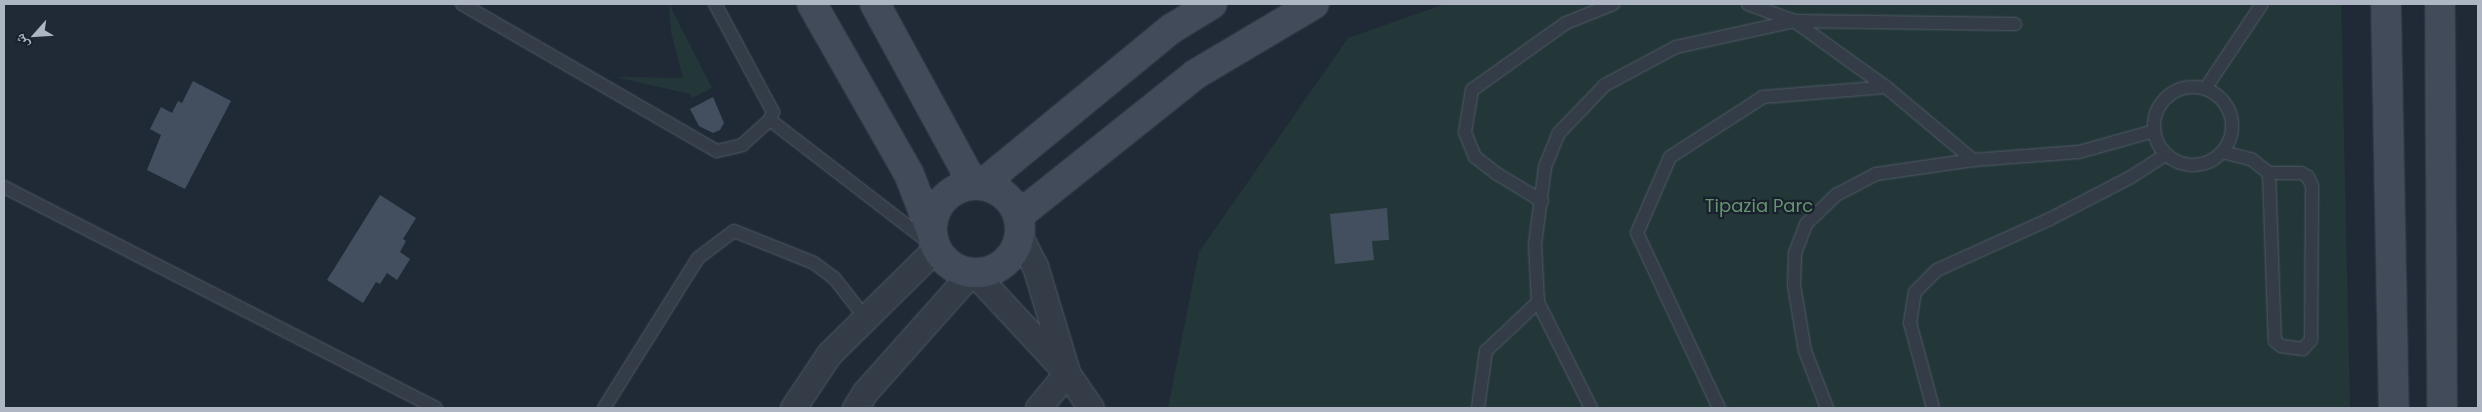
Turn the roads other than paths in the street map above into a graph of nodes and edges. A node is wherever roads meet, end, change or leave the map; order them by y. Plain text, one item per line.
1 (462, 4) edge
2 (715, 4) edge
3 (812, 4) edge
4 (875, 4) edge
5 (1212, 4) edge
6 (1314, 4) edge
7 (1613, 4) edge
8 (1748, 4) edge
9 (2262, 4) edge
10 (2386, 4) edge
11 (2440, 4) edge
12 (1794, 21) junction
13 (2015, 24) dead end
14 (1886, 87) junction
15 (2205, 89) junction
16 (770, 120) junction
17 (2154, 131) junction
18 (2222, 152) junction
19 (2165, 155) junction
20 (1973, 160) junction
21 (2269, 172) junction
22 (977, 185) junction
23 (4, 188) edge
24 (1542, 201) junction
25 (1019, 226) junction
26 (934, 241) junction
27 (972, 273) junction
28 (1538, 302) junction
29 (867, 320) junction
30 (1067, 373) junction
31 (436, 408) edge
32 (604, 408) edge
33 (793, 408) edge
34 (855, 408) edge
35 (1038, 408) edge
36 (1091, 408) edge
37 (1478, 408) edge
38 (1591, 408) edge
39 (1719, 408) edge
40 (1827, 408) edge
41 (1933, 408) edge
42 (2394, 408) edge
43 (2442, 408) edge

1 - 16 lane
2 - 16 lane
3 - 26 street
4 - 22 street
5 - 22 street
6 - 25 street
7 - 24 lane
8 - 12 lane
9 - 15 lane
10 - 42 street
11 - 43 street
12 - 13 lane
12 - 14 lane
12 - 24 lane
14 - 20 lane
14 - 39 lane
15 - 17 lane
15 - 18 lane
16 - 26 lane
17 - 19 lane
17 - 20 lane
18 - 19 lane
18 - 21 lane
19 - 41 lane
20 - 40 lane
21 - 21 lane
22 - 25 street
22 - 26 street
23 - 31 lane
24 - 28 lane
25 - 27 street
25 - 30 street
26 - 27 street
26 - 29 street
27 - 30 street
27 - 34 street
28 - 37 lane
28 - 38 lane
29 - 32 lane
29 - 33 street
30 - 35 street
30 - 36 street

